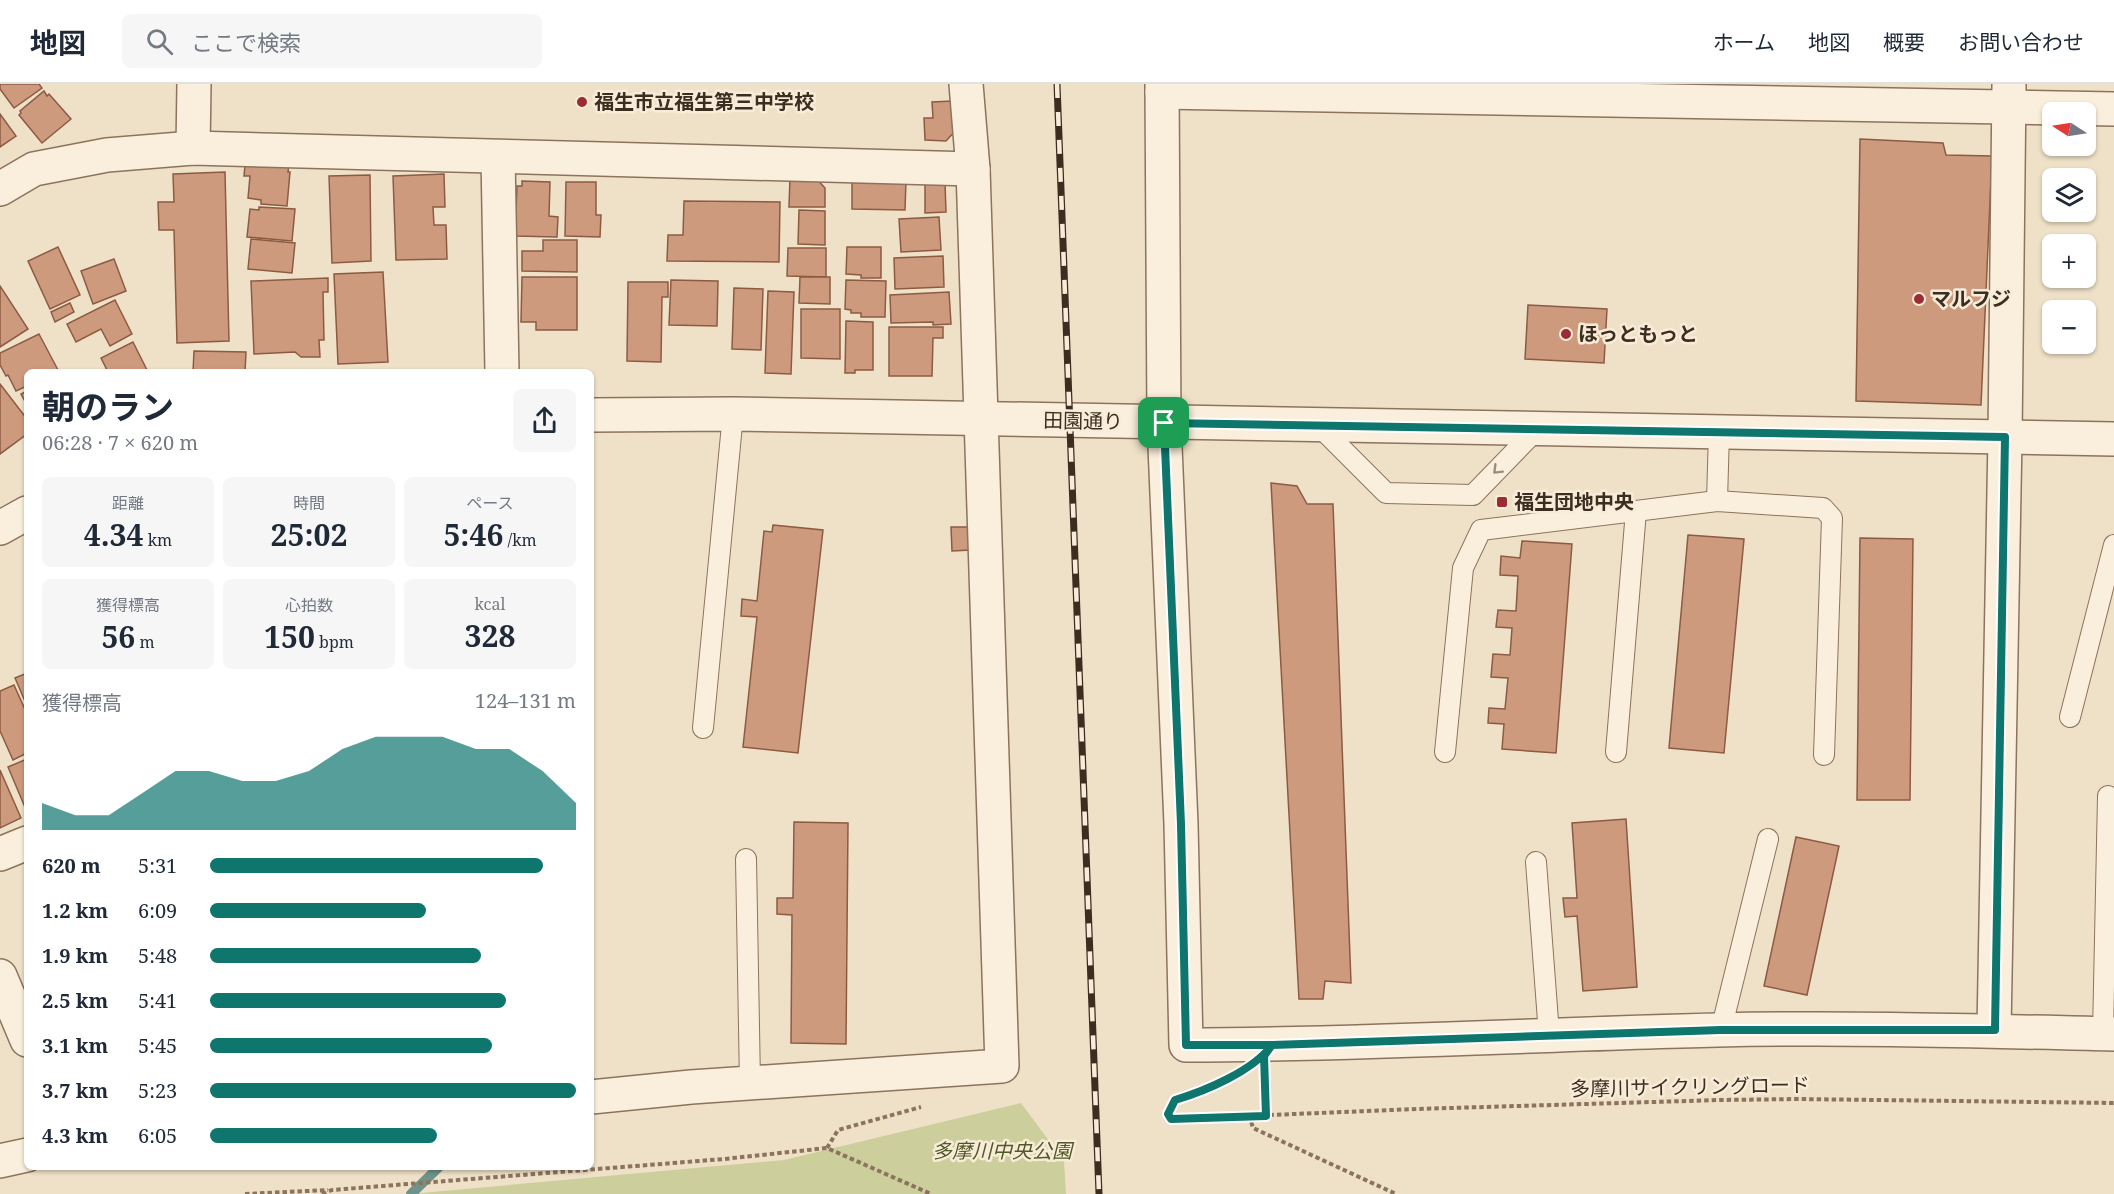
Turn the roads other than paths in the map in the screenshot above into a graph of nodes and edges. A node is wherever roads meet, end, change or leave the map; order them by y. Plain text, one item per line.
1 (194, 84) edge
2 (966, 84) edge
3 (1162, 88) edge
4 (1736, 93) edge
5 (2009, 96) edge
6 (2114, 109) edge
7 (193, 148) junction
8 (498, 157) junction
9 (973, 169) junction
10 (0, 189) edge
11 (502, 369) edge
12 (733, 414) junction
13 (594, 415) edge
14 (981, 419) junction
15 (1164, 423) junction
16 (1318, 425) junction
17 (1538, 429) junction
18 (1719, 432) junction
19 (2005, 437) junction
20 (2114, 438) edge
21 (1717, 501) junction
22 (1636, 511) junction
23 (24, 515) edge
24 (0, 528) edge
25 (2114, 545) edge
26 (2070, 717) dead end
27 (703, 728) dead end
28 (1445, 752) dead end
29 (1616, 752) dead end
30 (1824, 755) dead end
31 (2108, 796) dead end
32 (1768, 839) dead end
33 (24, 844) edge
34 (0, 854) edge
35 (746, 859) dead end
36 (1536, 862) dead end
37 (0, 976) edge
38 (1721, 1030) junction
39 (1995, 1030) junction
40 (24, 1033) edge
41 (2108, 1034) edge
42 (1549, 1035) junction
43 (750, 1083) junction
44 (594, 1097) edge
45 (24, 1156) edge
46 (0, 1161) edge

1 - 7 street
2 - 9 street
3 - 4 street
3 - 15 street
4 - 5 street
5 - 6 street
5 - 19 street
7 - 8 street
7 - 10 street
8 - 9 street
8 - 11 street
9 - 14 street
12 - 13 street, 田園通り
12 - 14 street, 田園通り
12 - 27 lane
14 - 15 street, 田園通り
14 - 43 street
15 - 16 street, 田園通り
15 - 42 street
16 - 17 street, 田園通り
17 -> 16 lane
17 - 18 street, 田園通り
18 - 19 street, 田園通り
18 - 21 lane
19 - 20 street, 田園通り
19 - 39 street
21 - 22 lane
21 - 30 lane
22 - 28 lane
22 - 29 lane
23 - 24 street
25 - 26 lane
31 - 41 lane
32 - 38 lane
33 - 34 street
35 - 43 lane
36 - 42 lane
37 - 40 street
38 - 39 street
38 - 42 street
39 - 41 street
43 - 44 street
45 - 46 street

